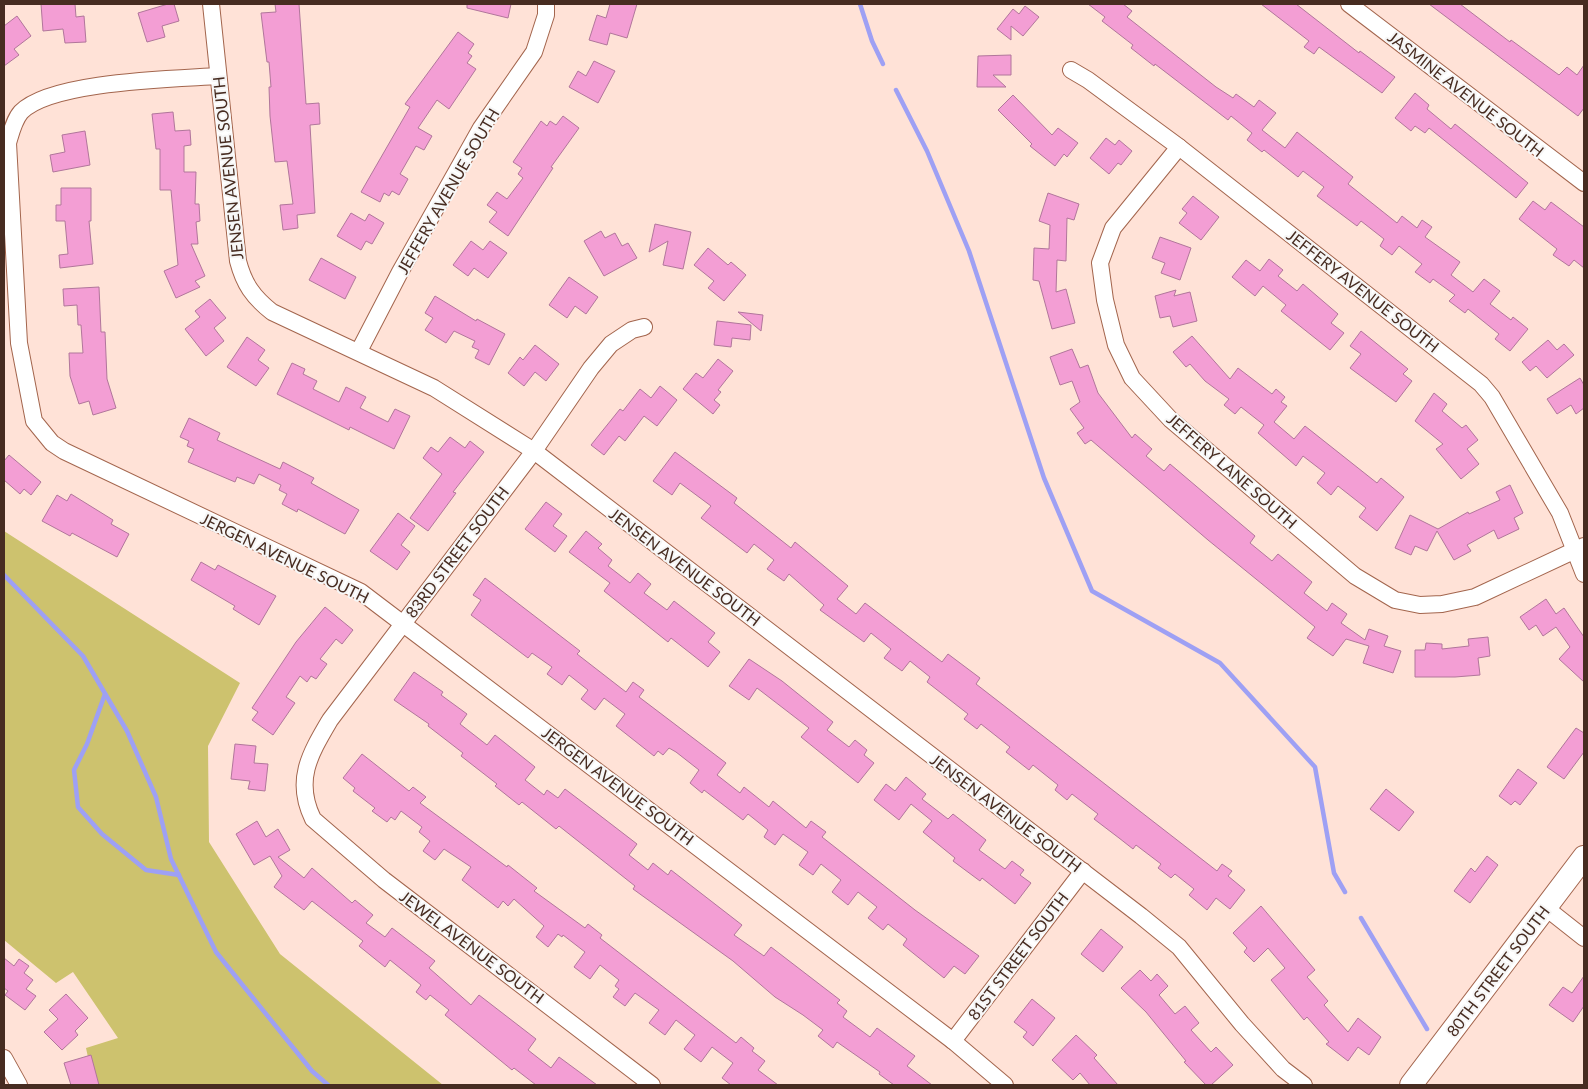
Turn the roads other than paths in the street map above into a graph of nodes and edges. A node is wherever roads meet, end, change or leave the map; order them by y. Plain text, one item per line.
1 (211, 4) edge
2 (546, 4) edge
3 (1349, 4) edge
4 (1071, 70) dead end
5 (218, 76) junction
6 (1179, 147) junction
7 (1582, 176) edge
8 (644, 328) dead end
9 (360, 351) junction
10 (534, 451) junction
11 (1580, 549) edge
12 (1584, 574) edge
13 (404, 622) junction
14 (306, 799) joint
15 (1584, 857) edge
16 (1082, 871) junction
17 (1546, 908) junction
18 (1584, 938) edge
19 (953, 1041) junction
20 (4, 1058) edge
21 (19, 1085) edge
22 (652, 1085) edge
23 (1005, 1085) edge
24 (1304, 1085) edge
25 (1411, 1085) edge

1 - 5 street, JENSEN AVENUE SOUTH
2 - 9 street, JEFFERY AVENUE SOUTH
3 - 7 street, JASMINE AVENUE SOUTH
4 - 6 street, JEFFERY AVENUE SOUTH
5 - 9 street, JENSEN AVENUE SOUTH
5 - 13 street, JERGEN AVENUE SOUTH
6 - 11 street, JEFFERY AVENUE SOUTH
6 - 11 street, JEFFERY LANE SOUTH
8 - 10 street, 83RD STREET SOUTH
9 - 10 street, JENSEN AVENUE SOUTH
10 - 13 street, 83RD STREET SOUTH
10 - 16 street, JENSEN AVENUE SOUTH
11 - 12 street, JEFFERY AVENUE SOUTH
13 - 14 street, 83RD STREET SOUTH
13 - 19 street, JERGEN AVENUE SOUTH
14 - 22 street, JEWEL AVENUE SOUTH
15 - 17 main road, 80TH STREET SOUTH
16 - 19 street, 81ST STREET SOUTH
16 - 24 street, JENSEN AVENUE SOUTH
17 - 18 street
17 - 25 main road, 80TH STREET SOUTH
19 - 23 street, JERGEN AVENUE SOUTH
20 - 21 street

